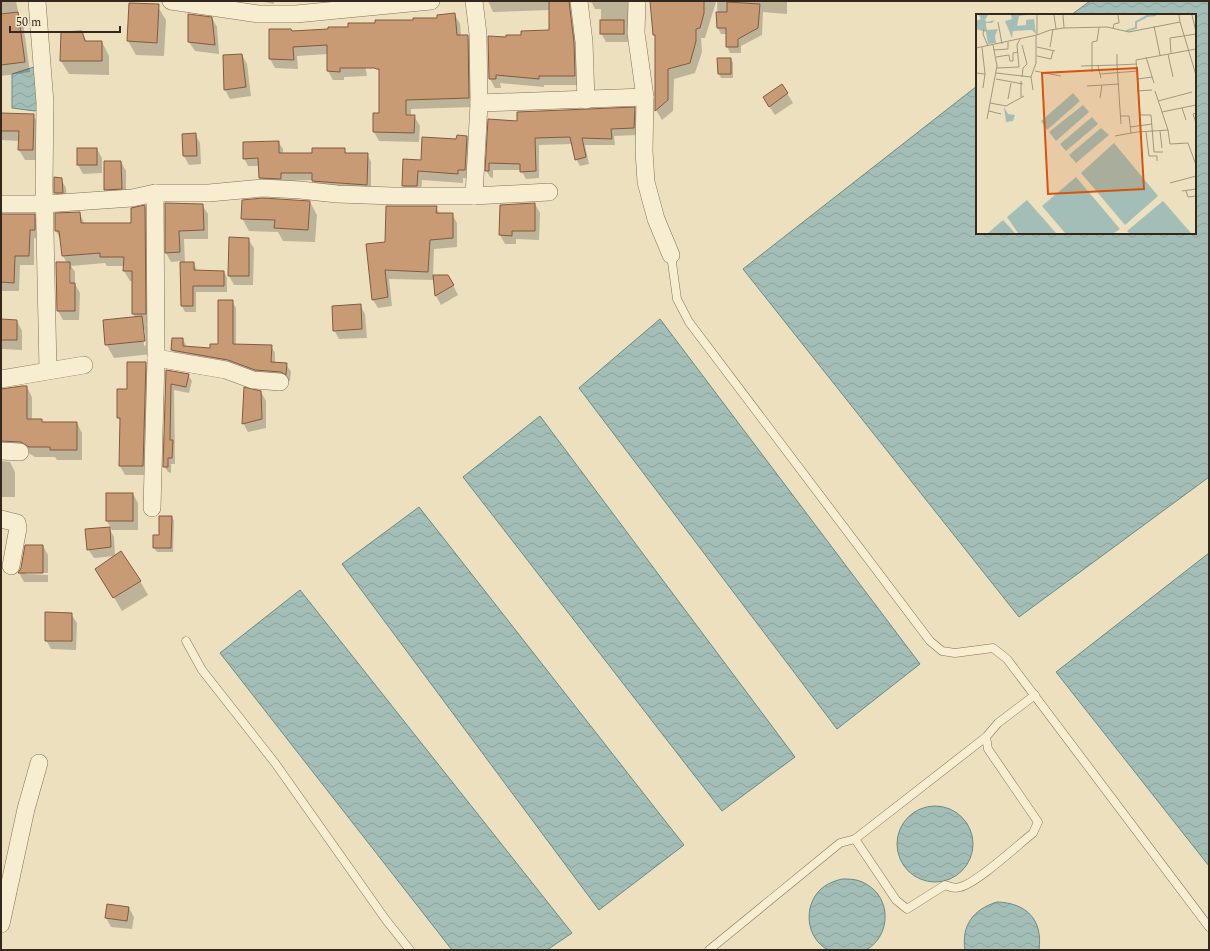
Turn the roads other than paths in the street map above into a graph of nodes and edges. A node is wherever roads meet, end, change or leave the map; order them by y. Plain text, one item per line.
1 (37, 1) edge
2 (172, 1) edge
3 (431, 1) edge
4 (474, 1) edge
5 (579, 1) edge
6 (637, 1) edge
7 (237, 6) edge
8 (645, 98) junction
9 (586, 100) junction
10 (478, 103) junction
11 (549, 192) dead end
12 (155, 193) junction
13 (474, 196) junction
14 (1, 204) edge
15 (45, 204) junction
16 (671, 255) joint
17 (156, 358) junction
18 (84, 365) dead end
19 (48, 370) junction
20 (1, 379) edge
21 (280, 382) dead end
22 (1, 451) edge
23 (20, 452) dead end
24 (152, 508) dead end
25 (1, 519) edge
26 (11, 566) dead end
27 (186, 641) dead end
28 (1035, 696) junction
29 (986, 737) junction
30 (39, 763) dead end
31 (855, 839) junction
32 (1, 924) edge
33 (1209, 927) edge
34 (410, 950) edge
35 (709, 950) edge

1 - 15 street
2 - 7 street
3 - 7 street
4 - 10 street
5 - 9 street
6 - 8 street
8 - 9 street
8 - 16 street
9 - 10 street
10 - 13 street
11 - 13 street
12 - 13 street
12 - 15 street
12 - 17 street
14 - 15 street
15 - 19 street
16 - 28 lane
17 - 21 street
17 - 24 street
18 - 19 street
19 - 20 street
22 - 23 street
25 - 26 street
27 - 34 lane
28 - 29 lane
28 - 33 lane
29 - 31 lane
29 - 31 lane
30 - 32 street
31 - 35 lane

